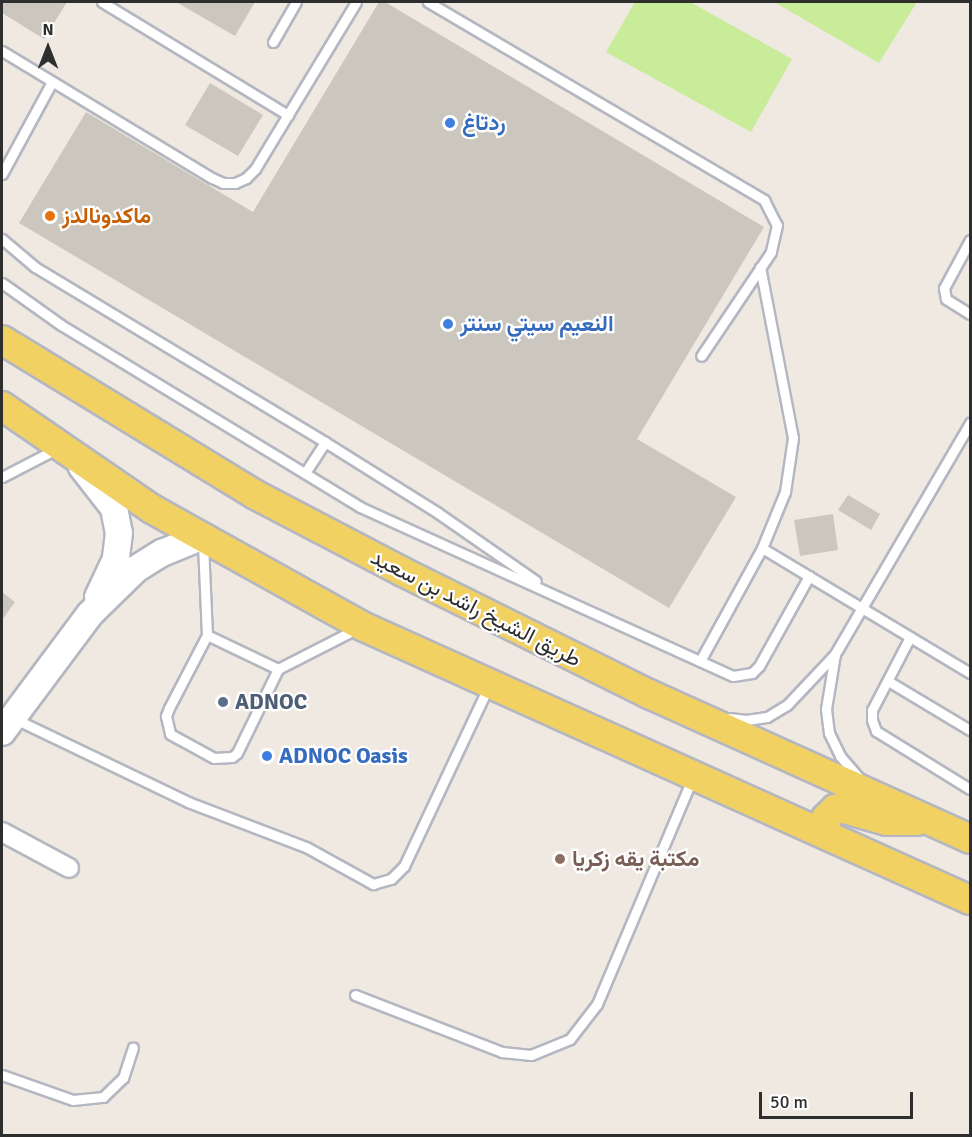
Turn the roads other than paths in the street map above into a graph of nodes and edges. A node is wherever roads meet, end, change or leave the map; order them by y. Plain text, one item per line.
1 (102, 2) edge
2 (296, 2) edge
3 (356, 2) edge
4 (428, 2) edge
5 (273, 42) dead end
6 (2, 51) edge
7 (52, 82) junction
8 (288, 115) junction
9 (2, 174) edge
10 (2, 239) edge
11 (970, 240) edge
12 (760, 267) junction
13 (2, 283) edge
14 (970, 314) edge
15 (5, 345) edge
16 (701, 356) dead end
17 (2, 406) edge
18 (2, 420) edge
19 (970, 423) edge
20 (325, 442) junction
21 (62, 446) junction
22 (305, 473) junction
23 (2, 477) edge
24 (203, 536) junction
25 (762, 548) junction
26 (809, 576) junction
27 (556, 594) junction
28 (861, 608) junction
29 (90, 614) junction
30 (362, 626) junction
31 (207, 635) junction
32 (910, 637) junction
33 (835, 654) junction
34 (700, 661) junction
35 (278, 669) junction
36 (970, 673) edge
37 (888, 681) junction
38 (489, 683) junction
39 (649, 694) junction
40 (7, 725) edge
41 (970, 730) edge
42 (694, 776) junction
43 (970, 789) edge
44 (872, 794) junction
45 (925, 819) junction
46 (2, 832) edge
47 (829, 836) junction
48 (970, 839) edge
49 (69, 868) dead end
50 (970, 900) edge
51 (355, 995) dead end
52 (133, 1048) dead end
53 (2, 1075) edge

1 - 8 lane
2 - 5 lane
3 - 8 lane
4 - 12 lane
6 - 7 lane
7 - 8 lane
7 - 9 lane
10 - 20 lane
11 - 14 lane
12 - 16 lane
12 - 25 lane
13 - 22 lane
15 - 39 main road, طريق الشيخ راشد بن سعيد
17 - 21 main road
18 - 21 main road
19 - 28 lane
20 - 22 lane
20 - 27 lane
21 - 23 lane
21 - 24 main road
21 - 29 street
22 - 27 lane
24 - 29 street
24 - 30 main road
24 - 31 lane
25 - 26 lane
25 - 34 lane
26 - 28 lane
26 - 34 lane
27 - 34 lane
28 - 32 lane
28 - 33 lane
29 - 40 street
30 - 35 lane
30 - 38 main road
31 - 35 lane
31 - 35 lane
32 - 36 lane
32 - 37 lane
33 - 39 lane
33 - 44 lane
37 - 41 lane
37 - 43 lane
38 - 40 lane
38 - 42 main road
39 - 44 main road, طريق الشيخ راشد بن سعيد
42 - 47 main road
42 - 51 lane
44 - 45 main road, طريق الشيخ راشد بن سعيد
45 - 47 main road
45 - 48 main road, طريق الشيخ راشد بن سعيد
46 - 49 street
47 - 50 main road
52 - 53 lane

